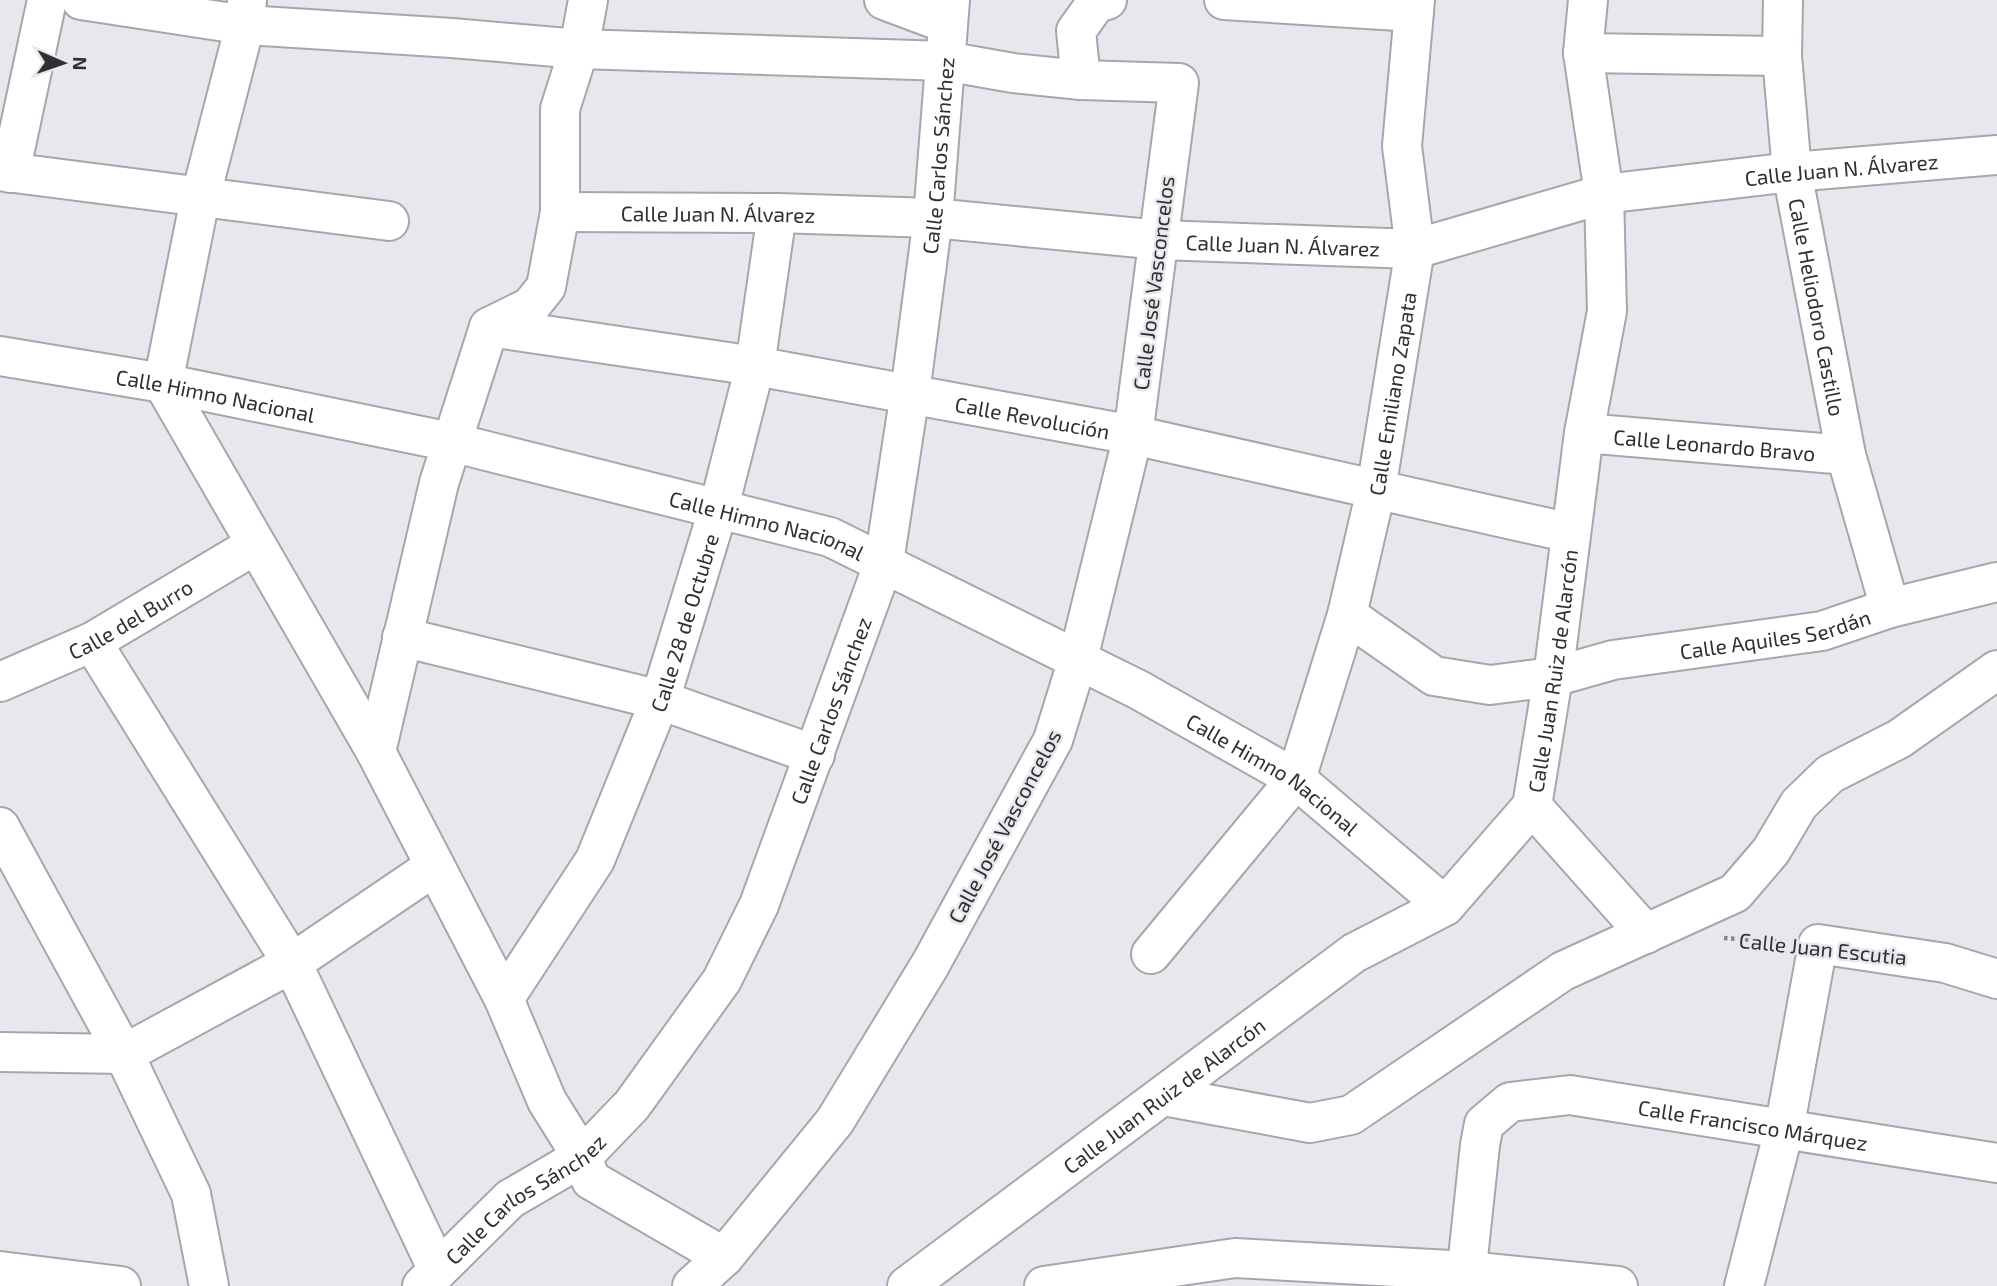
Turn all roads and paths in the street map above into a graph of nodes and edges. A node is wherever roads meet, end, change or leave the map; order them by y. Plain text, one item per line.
1 (47, 0) edge
2 (82, 0) edge
3 (588, 0) edge
4 (884, 0) edge
5 (1107, 0) edge
6 (1229, 0) edge
7 (1588, 0) edge
8 (1783, 0) edge
9 (1415, 6) edge
10 (246, 13) edge
11 (948, 28) edge
12 (579, 49) junction
13 (1583, 53) junction
14 (1782, 56) junction
15 (1081, 80) junction
16 (1997, 155) edge
17 (5, 172) edge
18 (1792, 172) junction
19 (1604, 194) junction
20 (200, 199) junction
21 (560, 212) junction
22 (777, 212) junction
23 (933, 218) junction
24 (389, 221) dead end
25 (1160, 240) junction
26 (1415, 249) junction
27 (489, 327) junction
28 (0, 356) edge
29 (755, 366) junction
30 (163, 383) junction
31 (910, 393) junction
32 (1584, 433) junction
33 (1133, 435) junction
34 (451, 442) junction
35 (1846, 455) junction
36 (1376, 490) junction
37 (719, 508) junction
38 (1571, 533) junction
39 (254, 545) junction
40 (884, 562) junction
41 (1997, 582) edge
42 (1890, 608) junction
43 (1347, 615) junction
44 (402, 638) junction
45 (92, 642) junction
46 (1078, 660) junction
47 (1997, 670) edge
48 (1553, 677) junction
49 (0, 682) edge
50 (660, 700) junction
51 (376, 752) junction
52 (815, 755) junction
53 (1296, 779) junction
54 (1532, 806) junction
55 (0, 827) edge
56 (435, 866) junction
57 (1445, 906) junction
58 (1646, 934) junction
59 (1712, 937) dead end
60 (1818, 944) junction
61 (1151, 954) dead end
62 (292, 963) junction
63 (1997, 979) edge
64 (504, 999) junction
65 (0, 1052) edge
66 (124, 1054) junction
67 (1164, 1096) junction
68 (1784, 1130) junction
69 (582, 1157) junction
70 (1997, 1163) edge
71 (724, 1257) junction
72 (0, 1271) edge
73 (430, 1278) edge
74 (1467, 1279) edge
75 (912, 1285) edge
76 (121, 1286) edge
77 (209, 1286) edge
78 (692, 1286) edge
79 (1044, 1286) edge
80 (1618, 1286) edge
81 (1744, 1286) edge

1 - 17 street
2 - 10 street
3 - 12 street
4 - 11 street
5 - 15 street
6 - 9 street
7 - 13 street, Calle Juan Ruiz de Alarcón
8 - 14 street, Calle Heliodoro Castillo
9 - 26 street, Calle Emiliano Zapata
10 - 12 street
10 - 20 street
11 - 12 street
11 - 15 street
11 - 23 street, Calle Carlos Sánchez
12 - 21 street
13 - 14 street
13 - 19 street, Calle Juan Ruiz de Alarcón
14 - 18 street, Calle Heliodoro Castillo
15 - 25 street, Calle José Vasconcelos
16 - 18 street, Calle Juan N. Álvarez
17 - 20 street
18 - 19 street, Calle Juan N. Álvarez
18 - 35 street, Calle Heliodoro Castillo
19 - 26 street, Calle Juan N. Álvarez
19 - 32 street, Calle Juan Ruiz de Alarcón
20 - 24 street
20 - 30 street
21 - 22 street, Calle Juan N. Álvarez
21 - 27 street
22 - 23 street, Calle Juan N. Álvarez
22 - 29 street, Calle 28 de Octubre
23 - 25 street, Calle Juan N. Álvarez
23 - 31 street, Calle Carlos Sánchez
25 - 26 street, Calle Juan N. Álvarez
25 - 33 street, Calle José Vasconcelos
26 - 36 street, Calle Emiliano Zapata
27 - 29 street, Calle Revolución
27 - 34 street
28 - 30 street, Calle Himno Nacional
29 - 31 street, Calle Revolución
29 - 37 street, Calle 28 de Octubre
30 - 34 street, Calle Himno Nacional
30 - 39 street
31 - 33 street, Calle Revolución
31 - 40 street, Calle Carlos Sánchez
32 - 35 street, Calle Leonardo Bravo
32 - 38 street, Calle Juan Ruiz de Alarcón
33 - 36 street, Calle Revolución
33 - 46 street, Calle José Vasconcelos
34 - 37 street, Calle Himno Nacional
34 - 44 street
35 - 42 street, Calle Heliodoro Castillo
36 - 38 street, Calle Revolución
36 - 43 street, Calle Emiliano Zapata
37 - 40 street, Calle Himno Nacional
37 - 50 street, Calle 28 de Octubre
38 - 48 street, Calle Juan Ruiz de Alarcón
39 - 45 street, Calle del Burro
39 - 51 street
40 - 46 street, Calle Himno Nacional
40 - 52 street, Calle Carlos Sánchez
41 - 42 street, Calle Aquiles Serdán
42 - 48 street, Calle Aquiles Serdán
43 - 48 street, Calle Aquiles Serdán
43 - 53 street, Calle Emiliano Zapata
44 - 50 street
44 - 51 street
45 - 49 street, Calle del Burro
45 - 62 street
46 - 53 street, Calle Himno Nacional
46 - 71 street, Calle José Vasconcelos
47 - 58 street
48 - 54 street, Calle Juan Ruiz de Alarcón
50 - 52 street
50 - 64 street, Calle 28 de Octubre
51 - 56 street
52 - 69 street, Calle Carlos Sánchez
53 - 57 street, Calle Himno Nacional
53 - 61 street
54 - 57 street, Calle Juan Ruiz de Alarcón
54 - 58 street
55 - 66 street
56 - 62 street
56 - 64 street
57 - 67 street, Calle Juan Ruiz de Alarcón
58 - 67 street
59 - 60 path, Calle Juan Escutia
60 - 63 street, Calle Juan Escutia
60 - 68 street
62 - 66 street
62 - 73 street
64 - 69 street
65 - 66 street
66 - 77 street
67 - 75 street, Calle Juan Ruiz de Alarcón
68 - 70 street, Calle Francisco Márquez
68 - 74 street, Calle Francisco Márquez
68 - 81 street
69 - 71 street
69 - 73 street, Calle Carlos Sánchez
71 - 78 street, Calle José Vasconcelos
72 - 76 street
74 - 79 street
74 - 80 street

